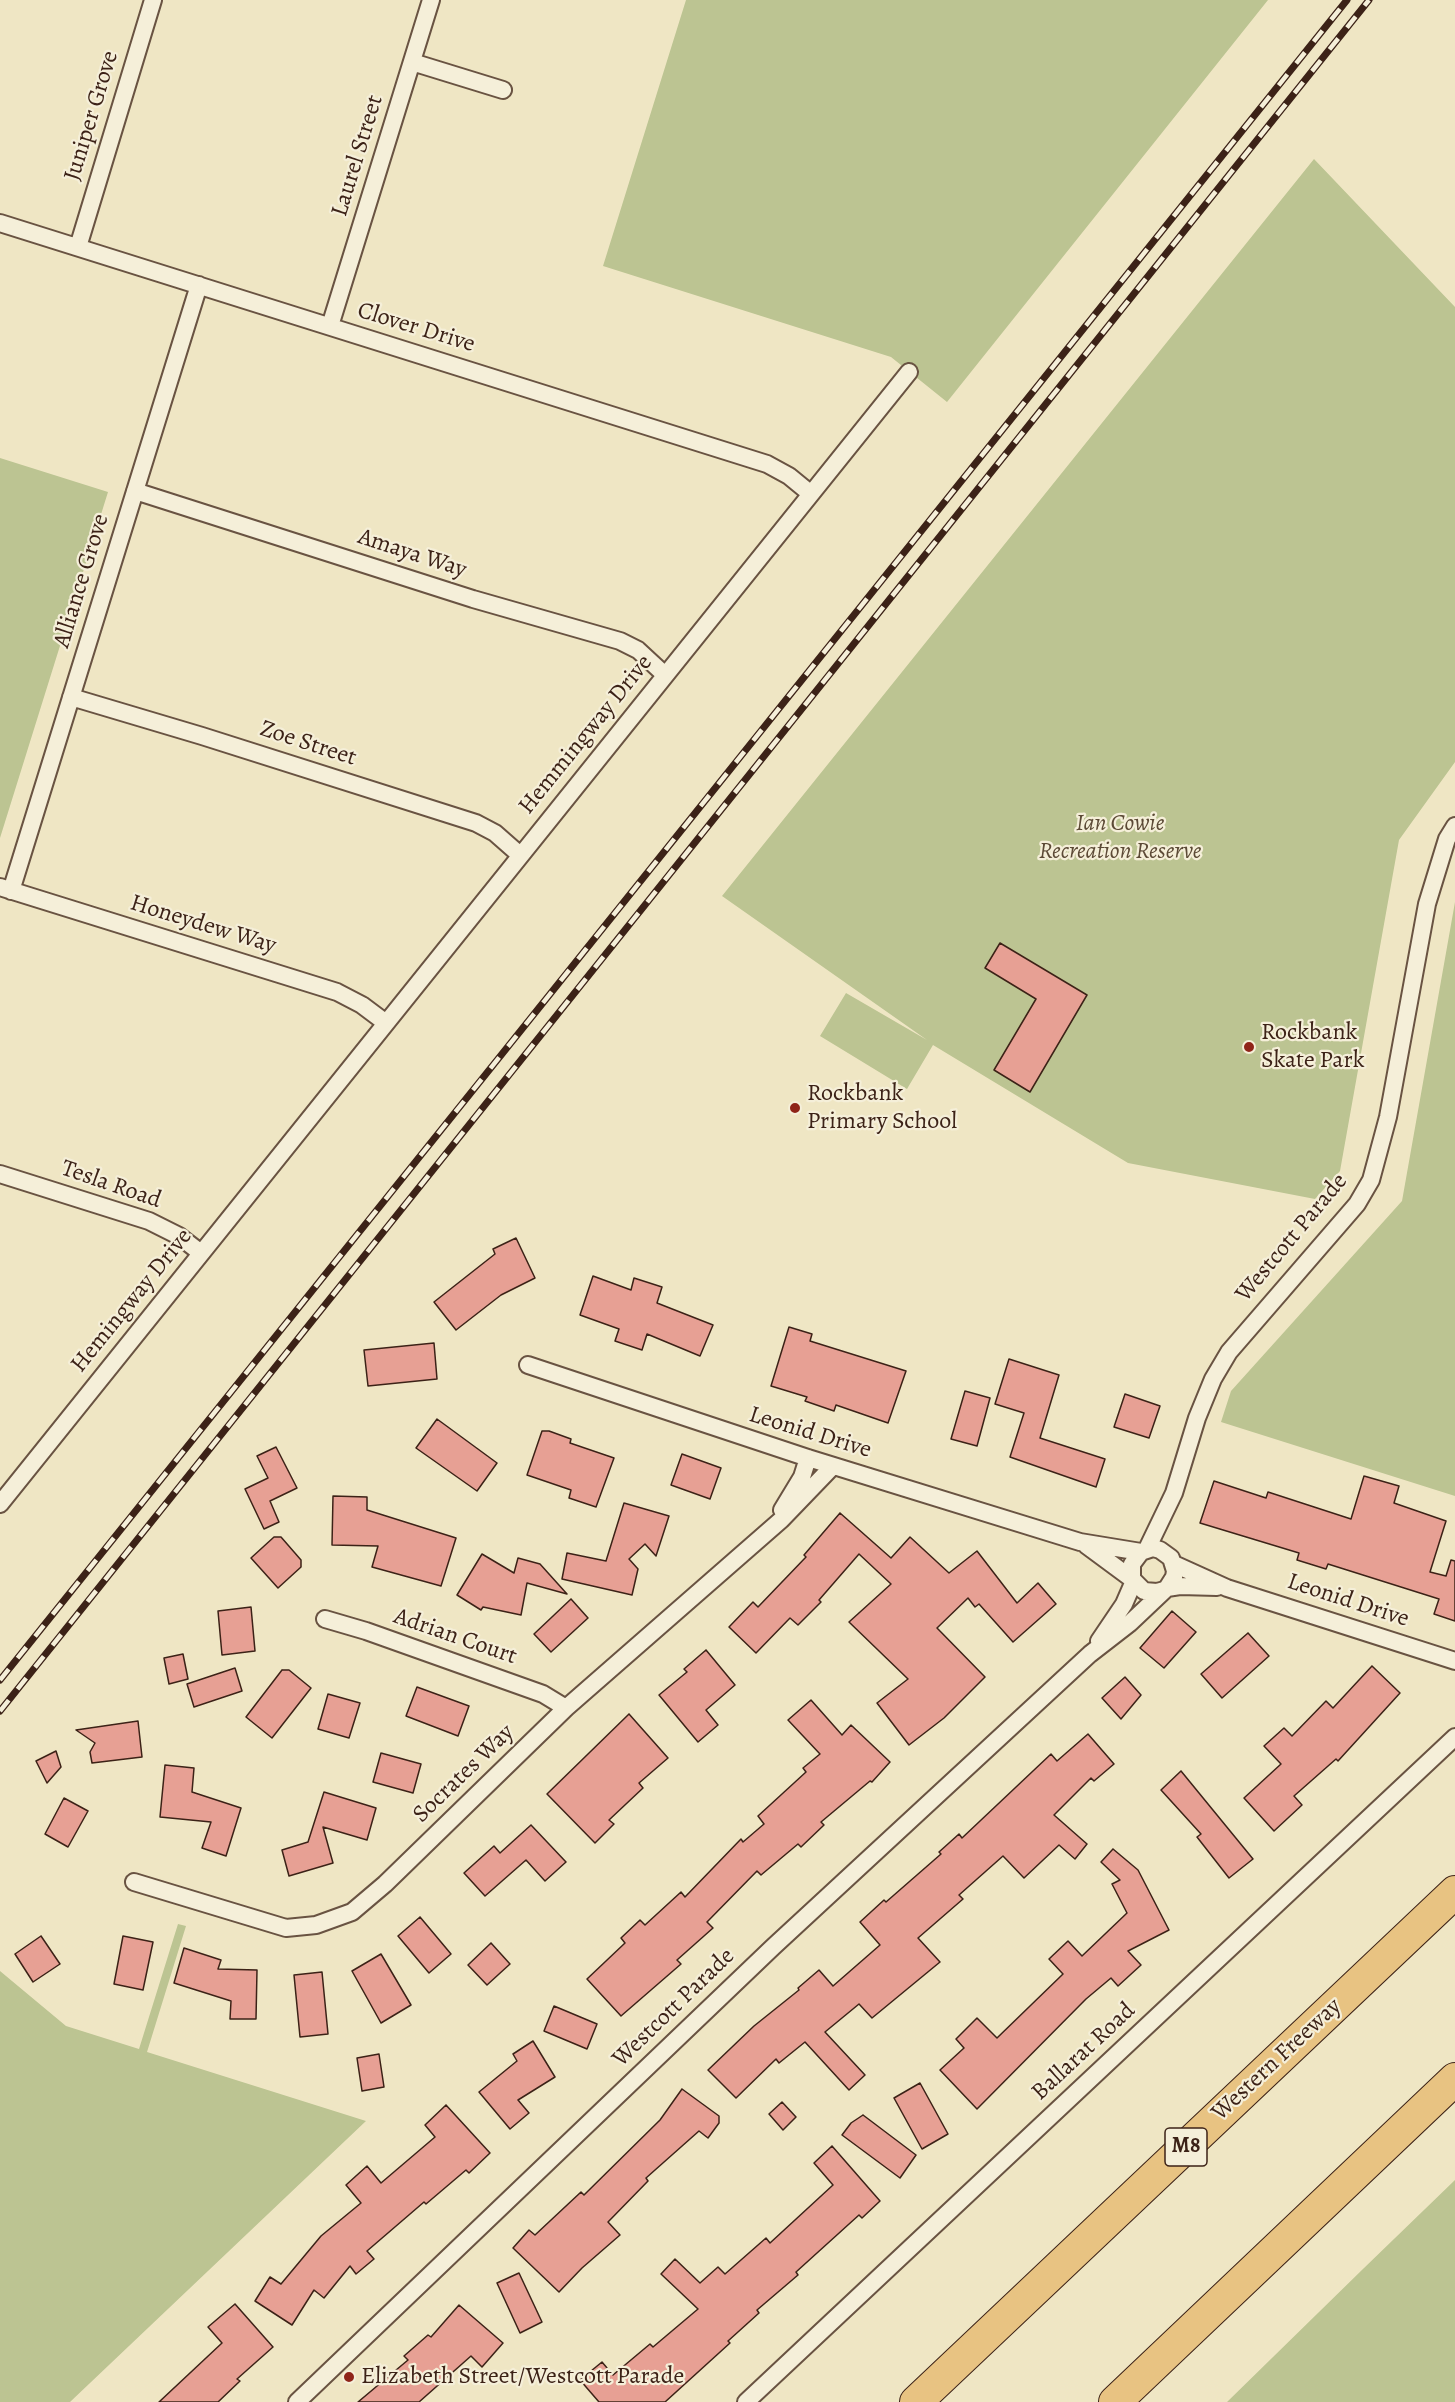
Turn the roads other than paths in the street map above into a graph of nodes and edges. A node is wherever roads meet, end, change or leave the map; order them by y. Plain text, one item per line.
1 (153, 0) edge
2 (431, 0) edge
3 (412, 62) junction
4 (503, 90) dead end
5 (0, 223) edge
6 (78, 247) junction
7 (199, 285) junction
8 (330, 326) junction
9 (909, 372) dead end
10 (135, 491) junction
11 (811, 494) junction
12 (665, 675) junction
13 (71, 697) junction
14 (1455, 826) edge
15 (520, 855) junction
16 (6, 889) edge
17 (386, 1023) junction
18 (300, 1129) joint
19 (0, 1174) edge
20 (201, 1253) junction
21 (528, 1365) dead end
22 (808, 1458) junction
23 (833, 1466) junction
24 (1174, 1493) junction
25 (0, 1503) edge
26 (781, 1520) junction
27 (1080, 1542) junction
28 (1144, 1551) junction
29 (1173, 1561) junction
30 (1133, 1580) junction
31 (1227, 1587) junction
32 (1166, 1589) junction
33 (325, 1619) dead end
34 (1090, 1654) junction
35 (1455, 1661) edge
36 (566, 1708) junction
37 (1455, 1737) edge
38 (134, 1882) dead end
39 (1455, 1892) edge
40 (1455, 2079) edge
41 (297, 2402) edge
42 (746, 2402) edge
43 (916, 2402) edge
44 (1115, 2402) edge

1 - 6 street, Juniper Grove
2 - 3 street, Laurel Street
3 - 4 street
3 - 8 street, Laurel Street
5 - 6 street, Clover Drive
6 - 7 street, Clover Drive
7 - 8 street, Clover Drive
7 - 10 street, Alliance Grove
8 - 11 street, Clover Drive
9 - 11 street, Hemmingway Drive
10 - 12 street, Amaya Way
10 - 13 street, Alliance Grove
11 - 12 street, Hemmingway Drive
12 - 15 street, Hemmingway Drive
13 - 15 street, Zoe Street
13 - 16 street, Alliance Grove
14 - 24 street, Westcott Parade
15 - 17 street, Hemmingway Drive
16 - 17 street, Honeydew Way
17 - 18 street, Hemmingway Drive
18 - 20 street, Hemingway Drive
19 - 20 street, Tesla Road
20 - 25 street, Hemingway Drive
21 - 22 street, Leonid Drive
22 - 23 street, Leonid Drive
22 - 26 street, Socrates Way
23 - 26 street, Socrates Way
23 - 27 street, Leonid Drive
24 - 28 street, Westcott Parade
24 - 29 street, Westcott Parade
26 - 36 street, Socrates Way
27 - 28 street, Leonid Drive
27 - 30 street, Leonid Drive
28 - 29 street
28 - 30 street
29 - 31 street, Leonid Drive
29 - 32 street
30 - 32 street
30 - 34 street, Westcott Parade
31 - 32 street, Leonid Drive
31 - 35 street, Leonid Drive
32 - 34 street, Westcott Parade
33 - 36 street, Adrian Court
34 - 41 street, Westcott Parade
36 - 38 street, Socrates Way
37 - 42 street, Ballarat Road
39 - 43 highway, Western Freeway / M8
40 - 44 highway

